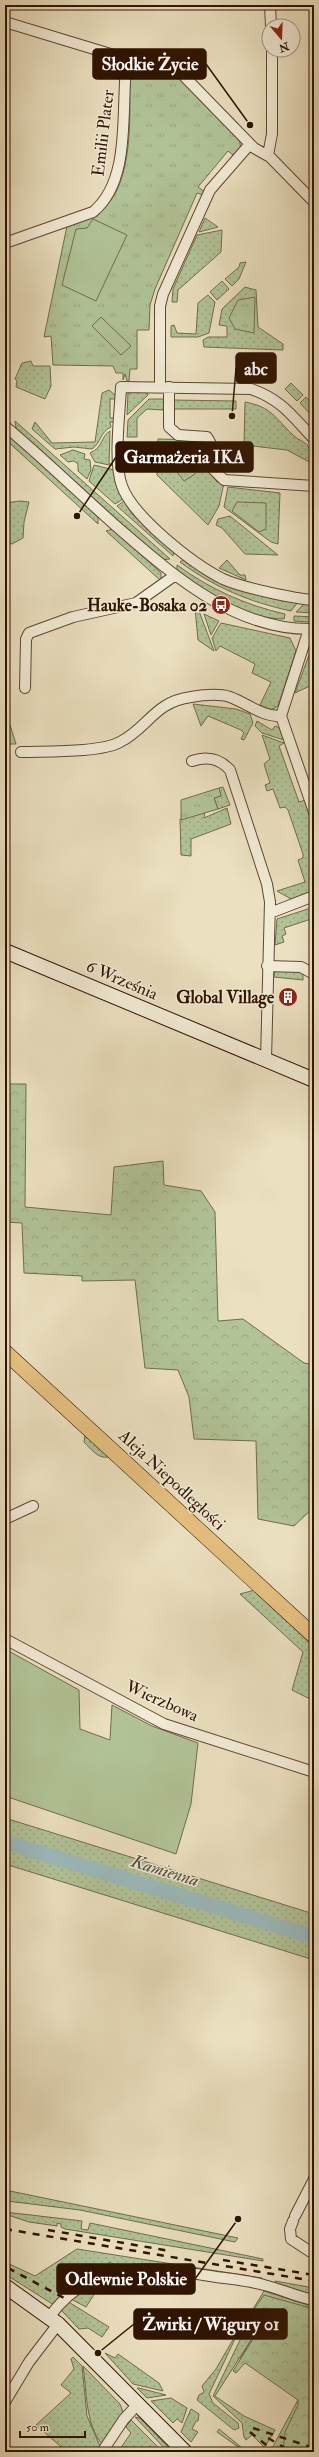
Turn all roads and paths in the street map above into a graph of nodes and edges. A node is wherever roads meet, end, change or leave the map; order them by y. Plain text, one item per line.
1 (270, 5) edge
2 (271, 18) edge
3 (5, 22) edge
4 (272, 58) edge
5 (127, 59) junction
6 (250, 144) junction
7 (268, 155) junction
8 (314, 202) edge
9 (5, 243) edge
10 (164, 387) junction
11 (5, 426) edge
12 (314, 438) edge
13 (314, 486) edge
14 (174, 576) junction
15 (314, 600) edge
16 (312, 629) edge
17 (25, 688) dead end
18 (281, 716) junction
19 (21, 752) dead end
20 (192, 761) dead end
21 (314, 812) edge
22 (314, 896) edge
23 (270, 913) junction
24 (5, 951) edge
25 (267, 966) junction
26 (314, 974) edge
27 (266, 1060) junction
28 (314, 1080) edge
29 (5, 1352) edge
30 (33, 1506) dead end
31 (5, 1519) edge
32 (314, 1636) edge
33 (5, 1639) edge
34 (314, 1772) edge
35 (314, 2179) edge
36 (314, 2254) edge
37 (5, 2286) edge
38 (314, 2300) edge
39 (54, 2320) junction
40 (5, 2402) edge
41 (138, 2404) junction
42 (102, 2452) edge
43 (185, 2452) edge

1 - 2 street
3 - 5 street
4 - 7 street
5 - 6 street
5 - 9 street, Emilii Plater
6 - 7 street
6 - 10 street
7 - 8 street
10 - 12 street
10 - 13 street
10 - 15 street
11 - 14 street
14 - 16 street
14 - 17 street
16 - 18 street
18 - 19 street
18 - 21 street
20 - 23 street
22 - 23 street
23 - 25 street
24 - 27 street, 6 Września
25 - 26 street
25 - 27 street
27 - 28 street, 6 Września
29 - 32 main road, Aleja Niepodległości
30 - 31 street
33 - 34 street, Wierzbowa
35 - 36 street
37 - 39 street
38 - 39 street
39 - 40 street
39 - 41 street
41 - 42 street
41 - 43 street

